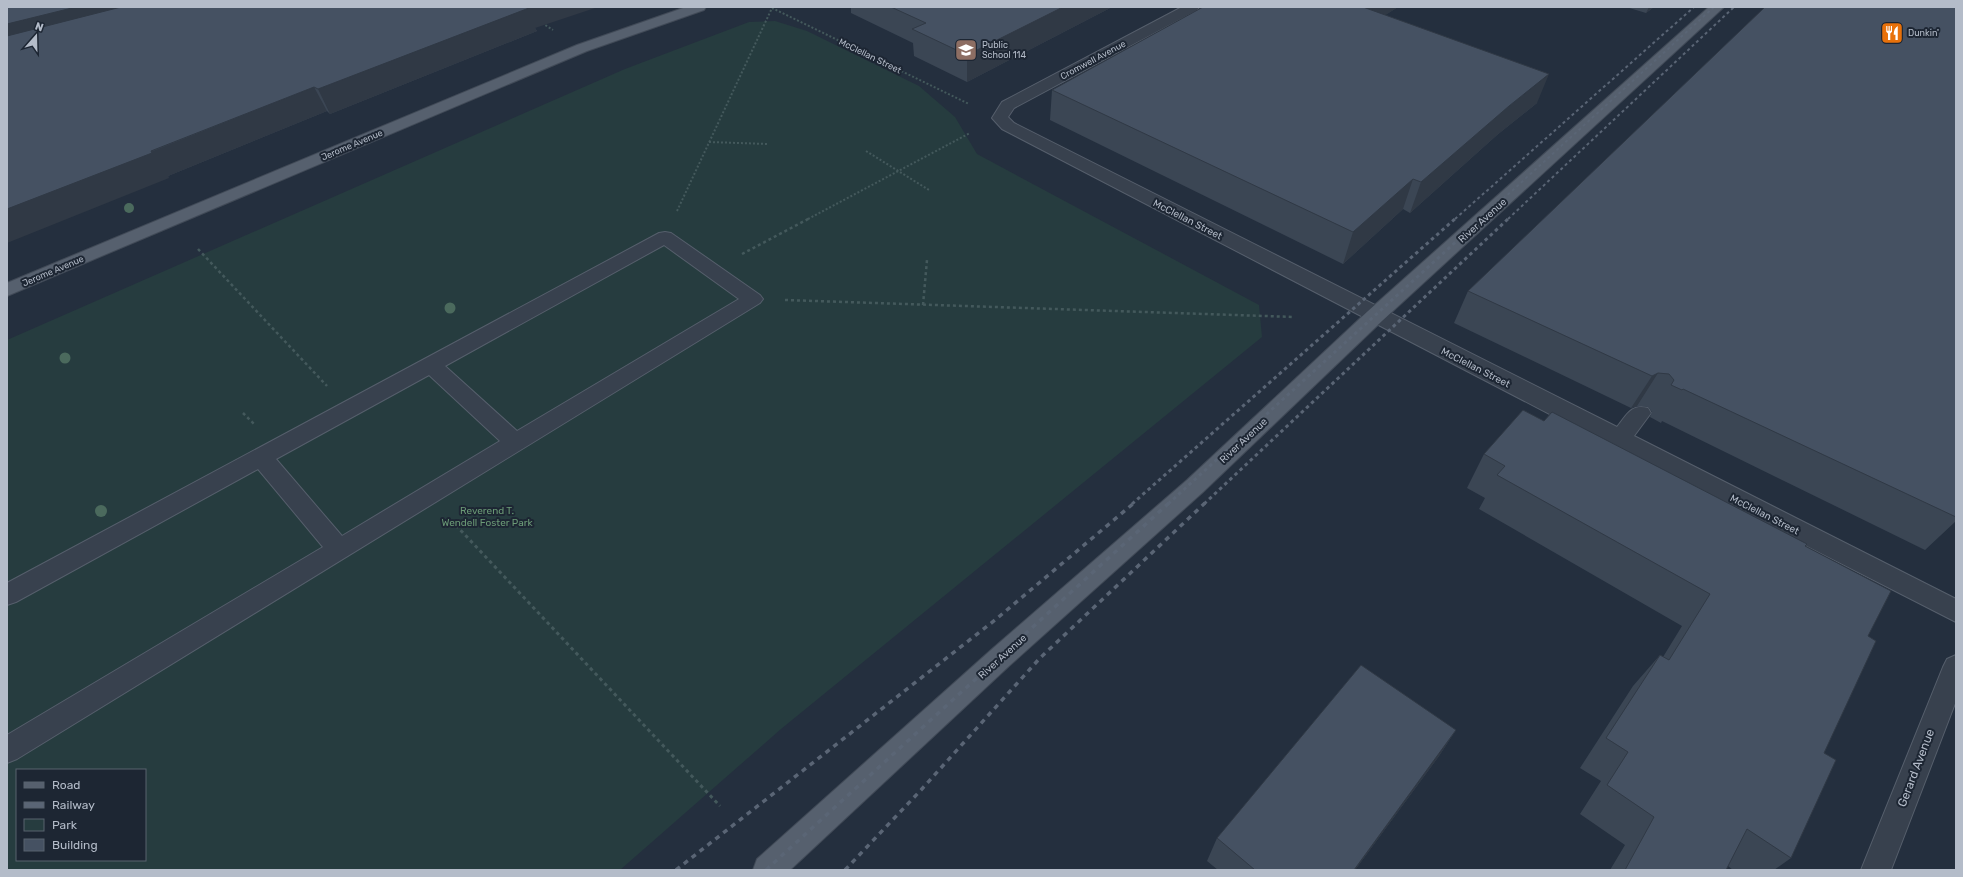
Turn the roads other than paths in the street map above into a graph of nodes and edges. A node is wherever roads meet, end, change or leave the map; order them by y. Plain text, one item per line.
1 (699, 7) edge
2 (1192, 7) edge
3 (1717, 7) edge
4 (1000, 118) joint
5 (7, 290) edge
6 (1375, 316) junction
7 (430, 364) junction
8 (1640, 413) dead end
9 (1619, 440) junction
10 (515, 442) junction
11 (261, 457) junction
12 (339, 549) junction
13 (7, 595) edge
14 (1956, 611) edge
15 (1956, 667) edge
16 (7, 750) edge
17 (768, 870) edge
18 (1876, 870) edge

1 - 5 main road, Jerome Avenue
2 - 4 street, Cromwell Avenue
3 - 6 main road, River Avenue
4 - 6 street, McClellan Street
6 - 9 street, McClellan Street
6 - 17 main road, River Avenue
7 - 10 street
7 - 10 street
7 - 11 street
8 - 9 street
9 - 14 street, McClellan Street
10 - 12 street
11 - 12 street
11 - 13 street
12 - 16 street
15 - 18 street, Gerard Avenue

